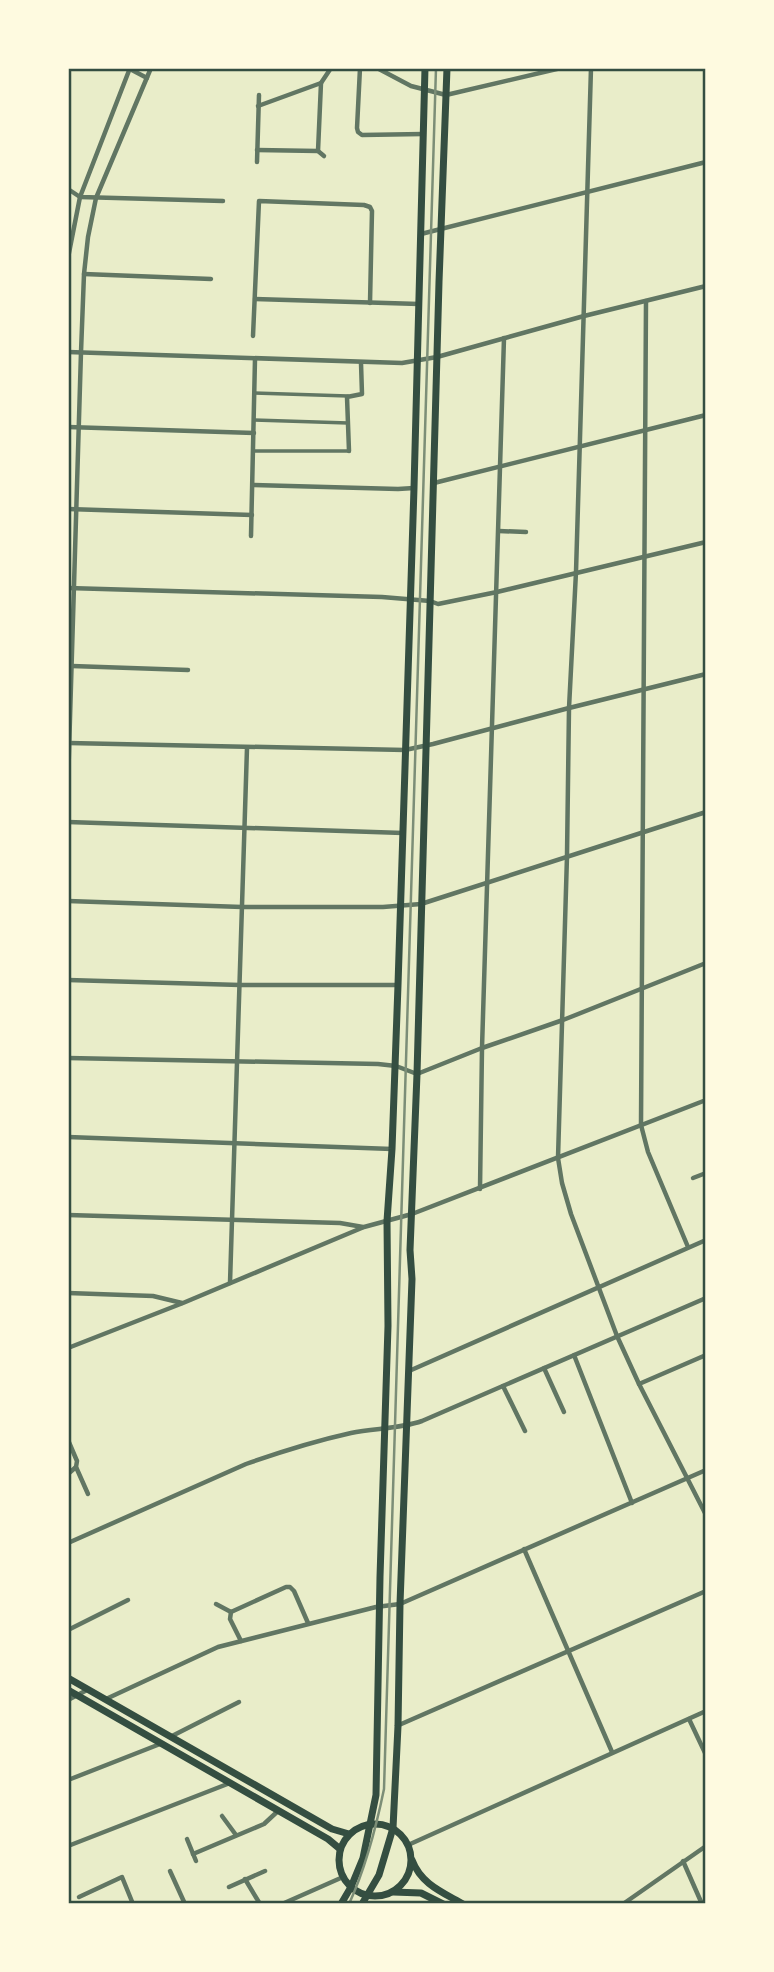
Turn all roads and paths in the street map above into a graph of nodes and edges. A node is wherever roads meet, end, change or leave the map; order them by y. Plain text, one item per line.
1 (130, 68) edge
2 (151, 68) edge
3 (331, 68) edge
4 (360, 68) edge
5 (377, 68) edge
6 (425, 68) edge
7 (447, 68) edge
8 (561, 68) edge
9 (590, 68) edge
10 (147, 78) junction
11 (321, 83) junction
12 (424, 89) junction
13 (258, 95) dead end
14 (446, 95) junction
15 (258, 106) junction
16 (423, 134) junction
17 (257, 150) junction
18 (318, 151) junction
19 (324, 156) dead end
20 (257, 162) dead end
21 (706, 162) edge
22 (70, 191) edge
23 (588, 192) junction
24 (80, 197) junction
25 (96, 198) junction
26 (223, 201) dead end
27 (441, 229) junction
28 (421, 234) junction
29 (68, 258) edge
30 (84, 274) junction
31 (211, 279) dead end
32 (706, 286) edge
33 (255, 299) junction
34 (646, 301) junction
35 (370, 303) junction
36 (419, 304) junction
37 (584, 316) junction
38 (253, 336) dead end
39 (505, 338) junction
40 (68, 352) edge
41 (81, 352) junction
42 (437, 357) junction
43 (255, 359) junction
44 (417, 362) junction
45 (362, 363) junction
46 (254, 393) junction
47 (348, 396) junction
48 (706, 415) edge
49 (254, 420) junction
50 (348, 423) junction
51 (68, 428) edge
52 (79, 428) junction
53 (645, 429) junction
54 (254, 433) junction
55 (580, 445) junction
56 (253, 451) junction
57 (349, 451) joint
58 (501, 465) junction
59 (434, 483) junction
60 (253, 485) junction
61 (414, 488) junction
62 (68, 509) edge
63 (76, 509) junction
64 (253, 514) junction
65 (499, 531) junction
66 (526, 532) dead end
67 (251, 536) dead end
68 (706, 542) edge
69 (644, 556) junction
70 (576, 572) junction
71 (71, 588) edge
72 (497, 592) junction
73 (410, 599) junction
74 (430, 601) junction
75 (72, 666) junction
76 (188, 670) dead end
77 (706, 674) edge
78 (643, 689) junction
79 (569, 708) junction
80 (493, 728) junction
81 (69, 743) edge
82 (426, 746) junction
83 (247, 748) junction
84 (405, 750) junction
85 (68, 785) edge
86 (706, 812) edge
87 (68, 822) edge
88 (244, 828) junction
89 (642, 832) junction
90 (402, 833) junction
91 (567, 856) junction
92 (488, 881) junction
93 (68, 901) edge
94 (421, 904) junction
95 (242, 906) junction
96 (401, 906) junction
97 (706, 964) edge
98 (68, 980) edge
99 (240, 985) junction
100 (398, 985) junction
101 (642, 989) junction
102 (563, 1020) junction
103 (482, 1048) junction
104 (68, 1058) edge
105 (237, 1063) junction
106 (396, 1066) junction
107 (417, 1074) junction
108 (706, 1100) edge
109 (641, 1125) junction
110 (68, 1137) edge
111 (235, 1143) junction
112 (392, 1149) junction
113 (558, 1158) junction
114 (706, 1173) edge
115 (694, 1178) dead end
116 (480, 1189) junction
117 (412, 1214) junction
118 (68, 1215) edge
119 (232, 1220) junction
120 (387, 1221) junction
121 (363, 1227) junction
122 (706, 1240) edge
123 (688, 1247) junction
124 (230, 1283) junction
125 (599, 1288) junction
126 (68, 1293) edge
127 (706, 1298) edge
128 (183, 1303) junction
129 (617, 1336) junction
130 (68, 1348) edge
131 (574, 1355) junction
132 (706, 1355) edge
133 (544, 1368) junction
134 (409, 1371) junction
135 (639, 1384) junction
136 (503, 1386) junction
137 (564, 1412) dead end
138 (406, 1426) junction
139 (384, 1428) junction
140 (524, 1431) dead end
141 (68, 1440) edge
142 (76, 1467) junction
143 (706, 1470) edge
144 (68, 1474) edge
145 (687, 1478) junction
146 (88, 1494) dead end
147 (632, 1503) junction
148 (706, 1515) edge
149 (68, 1543) edge
150 (524, 1549) junction
151 (706, 1591) edge
152 (128, 1600) dead end
153 (216, 1604) dead end
154 (400, 1604) junction
155 (381, 1606) junction
156 (231, 1612) junction
157 (308, 1623) junction
158 (68, 1630) edge
159 (241, 1641) junction
160 (568, 1652) junction
161 (68, 1678) edge
162 (68, 1690) edge
163 (88, 1690) junction
164 (77, 1695) junction
165 (105, 1699) junction
166 (68, 1700) edge
167 (239, 1702) dead end
168 (706, 1711) edge
169 (689, 1718) junction
170 (398, 1726) junction
171 (171, 1737) junction
172 (160, 1744) junction
173 (612, 1752) junction
174 (706, 1755) edge
175 (68, 1780) edge
176 (230, 1783) junction
177 (279, 1811) junction
178 (222, 1816) dead end
179 (370, 1824) junction
180 (393, 1828) junction
181 (349, 1834) junction
182 (236, 1835) junction
183 (187, 1839) dead end
184 (408, 1845) junction
185 (68, 1846) edge
186 (706, 1846) edge
187 (340, 1849) junction
188 (193, 1853) junction
189 (411, 1860) junction
190 (196, 1861) dead end
191 (683, 1861) junction
192 (170, 1871) dead end
193 (265, 1871) dead end
194 (343, 1877) junction
195 (245, 1879) junction
196 (229, 1887) dead end
197 (351, 1887) junction
198 (392, 1892) junction
199 (367, 1895) junction
200 (79, 1897) dead end
201 (133, 1904) edge
202 (185, 1904) edge
203 (260, 1904) edge
204 (282, 1904) edge
205 (341, 1904) edge
206 (362, 1904) edge
207 (443, 1904) edge
208 (463, 1904) edge
209 (623, 1904) edge
210 (702, 1904) edge

1 - 10 street
1 - 24 street
2 - 10 street
3 - 11 street
4 - 16 street
5 - 12 street
6 - 12 main road
7 - 14 main road
8 - 14 street
9 - 23 street
10 - 25 street
11 - 15 street
11 - 18 street
12 - 14 street
12 - 16 main road
13 - 15 street
14 - 27 main road
15 - 17 street
16 - 28 main road
17 - 18 street
17 - 20 street
18 - 19 street
21 - 23 street
22 - 24 street
23 - 27 street
23 - 37 street
24 - 25 street
24 - 29 street
25 - 26 street
25 - 30 street
27 - 28 street
27 - 42 main road
28 - 36 main road
30 - 31 street
30 - 41 street
32 - 34 street
33 - 35 street
33 - 35 street
33 - 38 street
34 - 37 street
34 - 53 street
35 - 36 street
36 - 44 main road
37 - 39 street
37 - 55 street
39 - 42 street
39 - 58 street
40 - 41 street
41 - 43 street
41 - 52 street
42 - 44 street
42 - 59 main road
43 - 45 street
43 - 46 street
44 - 45 street
44 - 61 main road
45 - 47 street
46 - 47 street
46 - 49 street
47 - 50 street
48 - 53 street
49 - 50 street
49 - 54 street
50 - 57 street
51 - 52 street
52 - 54 street
52 - 63 street
53 - 55 street
53 - 69 street
54 - 56 street
55 - 58 street
55 - 70 street
56 - 57 street
56 - 60 street
58 - 59 street
58 - 65 street
59 - 74 main road
60 - 61 street
60 - 64 street
61 - 73 main road
62 - 63 street
63 - 64 street
63 - 71 street
64 - 67 street
65 - 66 street
65 - 72 street
68 - 69 street
69 - 70 street
69 - 78 street
70 - 72 street
70 - 79 street
71 - 73 street
71 - 75 street
72 - 74 street
72 - 80 street
73 - 74 street
73 - 84 main road
74 - 82 main road
75 - 76 street
75 - 81 street
77 - 78 street
78 - 79 street
78 - 89 street
79 - 80 street
79 - 91 street
80 - 82 street
80 - 92 street
81 - 83 street
81 - 85 street
82 - 84 street
82 - 94 main road
83 - 84 street
83 - 88 street
84 - 90 main road
86 - 89 street
87 - 88 street
88 - 90 street
88 - 95 street
89 - 91 street
89 - 101 street
90 - 96 main road
91 - 92 street
91 - 102 street
92 - 94 street
92 - 103 street
93 - 95 street
94 - 96 street
94 - 107 main road
95 - 96 street
95 - 99 street
96 - 100 main road
97 - 101 street
98 - 99 street
99 - 100 street
99 - 105 street
100 - 106 main road
101 - 102 street
101 - 109 street
102 - 103 street
102 - 113 street
103 - 107 street
103 - 116 street
104 - 105 street
105 - 106 street
105 - 111 street
106 - 107 street
106 - 112 main road
107 - 117 main road
108 - 109 street
109 - 113 street
109 - 123 street
110 - 111 street
111 - 112 street
111 - 119 street
112 - 120 main road
113 - 116 street
113 - 125 street
114 - 115 street
116 - 117 street
117 - 120 street
117 - 134 main road
118 - 119 street
119 - 121 street
119 - 124 street
120 - 121 street
120 - 139 main road
121 - 124 street
122 - 123 street
123 - 125 street
124 - 128 street
125 - 129 street
125 - 134 street
126 - 128 street
127 - 129 street
128 - 130 street
129 - 131 street
129 - 135 street
131 - 133 street
131 - 147 street
132 - 135 street
133 - 136 street
133 - 137 street
134 - 138 main road
135 - 145 street
136 - 138 street
136 - 140 street
138 - 139 street
138 - 154 main road
139 - 149 street
139 - 155 main road
141 - 142 street
142 - 144 street
142 - 146 street
143 - 145 street
145 - 147 street
145 - 148 street
147 - 150 street
150 - 154 street
150 - 160 street
151 - 160 street
152 - 158 street
153 - 156 street
154 - 155 street
154 - 170 main road
155 - 157 street
155 - 179 main road
156 - 157 street
156 - 159 street
157 - 159 street
159 - 165 street
160 - 170 street
160 - 173 street
161 - 163 main road
162 - 164 main road
163 - 164 street
163 - 165 main road
164 - 166 street
164 - 172 main road
165 - 171 main road
167 - 171 street
168 - 169 street
169 - 173 street
169 - 174 street
170 - 180 main road
171 - 181 main road
172 - 175 street
172 - 176 main road
173 - 184 street
176 - 177 main road
176 - 185 street
177 - 182 street
177 - 187 main road
178 - 182 street
179 - 180 main road
179 - 181 main road
179 - 197 main road
180 - 184 main road
180 - 199 main road
181 - 187 main road
182 - 188 street
183 - 188 street
184 - 189 main road
186 - 191 street
187 - 194 main road
188 - 190 street
189 - 198 main road
189 - 208 main road
191 - 209 street
191 - 210 street
192 - 202 street
193 - 195 street
194 - 197 main road
194 - 204 street
195 - 196 street
195 - 203 street
197 - 199 main road
197 - 205 main road
198 - 199 main road
198 - 207 main road
199 - 206 main road
200 - 201 street

